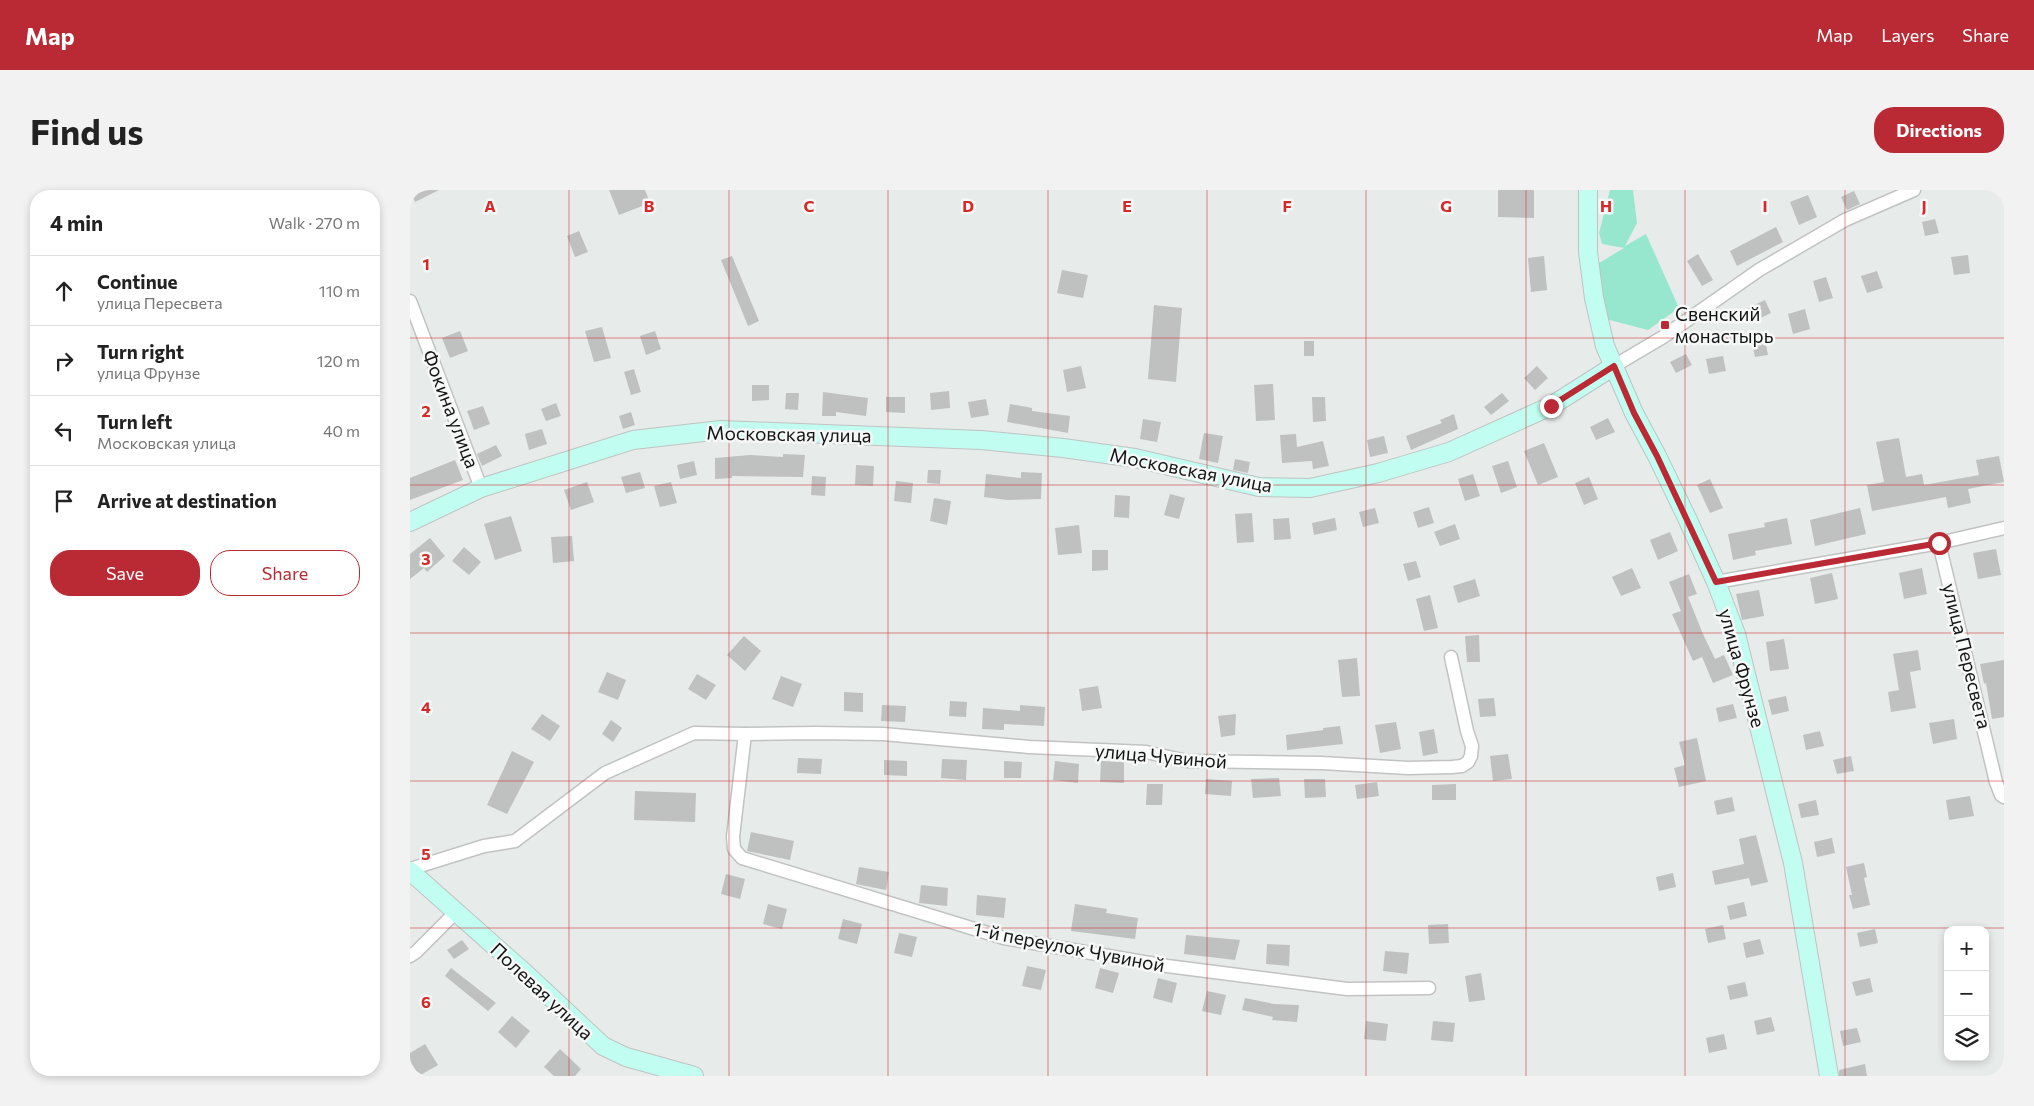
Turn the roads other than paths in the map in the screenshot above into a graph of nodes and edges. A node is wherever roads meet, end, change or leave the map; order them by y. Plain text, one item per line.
1 (1588, 190) edge
2 (1914, 190) edge
3 (410, 301) edge
4 (1614, 366) junction
5 (481, 488) junction
6 (410, 522) edge
7 (2004, 528) edge
8 (1939, 543) junction
9 (1716, 582) junction
10 (1451, 657) dead end
11 (745, 734) junction
12 (2004, 796) edge
13 (410, 870) edge
14 (456, 912) junction
15 (410, 956) edge
16 (1429, 988) dead end
17 (694, 1076) edge
18 (1829, 1076) edge

1 - 4 street, улица Фрунзе
2 - 4 street, Московская улица
3 - 5 street, Фокина улица
4 - 5 street, Московская улица
4 - 9 street, улица Фрунзе
5 - 6 street, Московская улица
7 - 8 street
8 - 9 street
8 - 12 street, улица Пересвета
9 - 18 street, улица Фрунзе
10 - 11 street, улица Чувиной
11 - 13 street, улица Чувиной
11 - 16 street, 1-й переулок Чувиной
13 - 14 street, Полевая улица
14 - 15 street
14 - 17 street, Полевая улица

